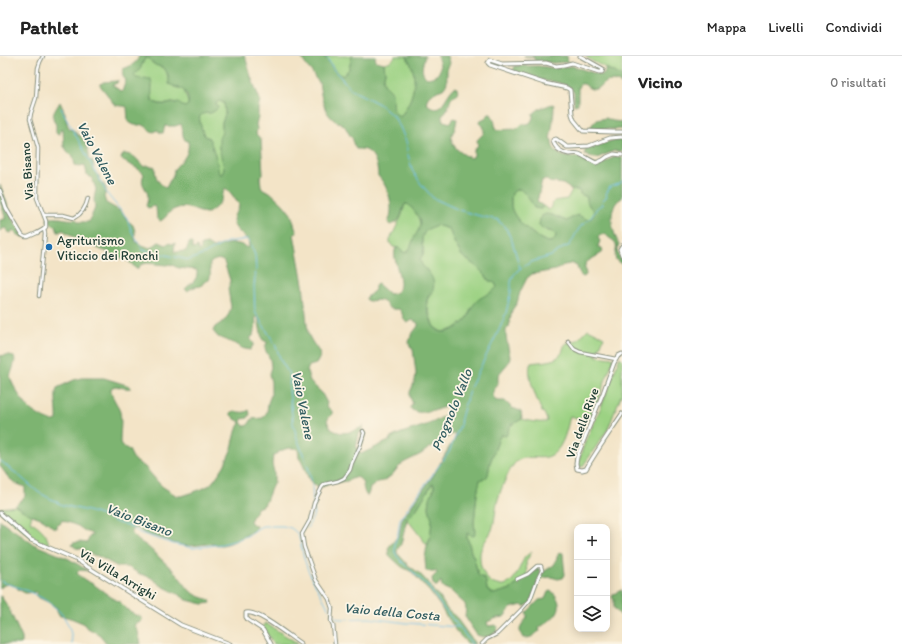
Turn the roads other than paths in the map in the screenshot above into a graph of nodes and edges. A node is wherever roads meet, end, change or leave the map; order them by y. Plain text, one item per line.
1 (44, 56) edge
2 (580, 56) edge
3 (622, 132) edge
4 (622, 137) edge
5 (622, 155) edge
6 (0, 190) edge
7 (88, 198) dead end
8 (44, 215) junction
9 (44, 229) junction
10 (622, 246) edge
11 (622, 255) edge
12 (39, 296) dead end
13 (568, 341) dead end
14 (622, 354) edge
15 (616, 359) junction
16 (622, 414) edge
17 (363, 431) dead end
18 (0, 513) edge
19 (517, 579) dead end
20 (230, 644) edge
21 (271, 644) edge
22 (301, 644) edge
23 (335, 644) edge
24 (482, 644) edge

1 - 8 street, Via Bisano
2 - 3 street
4 - 5 street
6 - 9 street, Via Bisano
7 - 8 street, Via Bisano
8 - 9 street, Via Bisano
9 - 12 street, Via Bisano
10 - 11 street
13 - 15 street
14 - 15 street, Via delle Rive
15 - 16 street, Via delle Rive
17 - 23 street
18 - 20 street, Via Villa Arrighi
19 - 24 street
21 - 22 street

